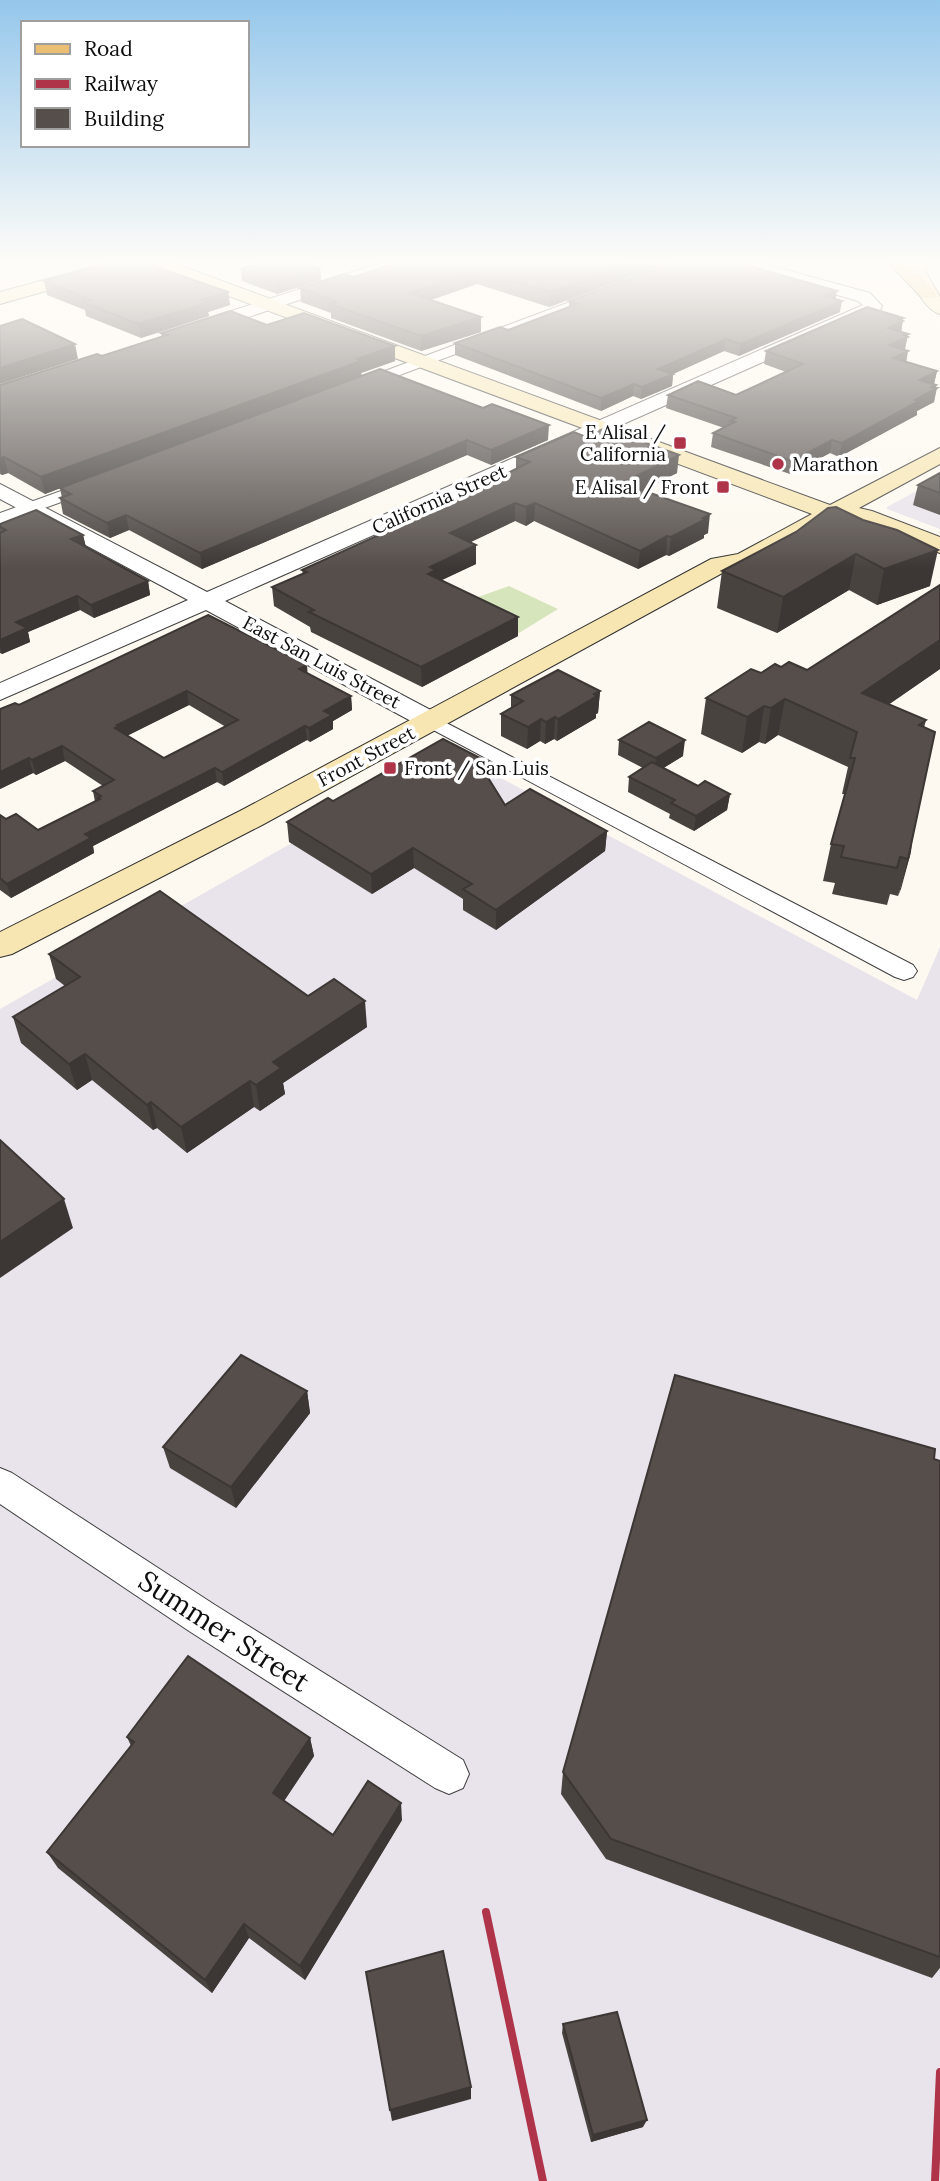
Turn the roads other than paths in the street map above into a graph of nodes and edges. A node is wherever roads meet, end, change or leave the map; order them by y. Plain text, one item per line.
1 (411, 366) edge
2 (437, 366) edge
3 (741, 366) edge
4 (342, 392) edge
5 (600, 428) junction
6 (939, 444) edge
7 (115, 476) edge
8 (0, 490) edge
9 (807, 503) junction
10 (31, 507) junction
11 (834, 514) junction
12 (0, 519) edge
13 (940, 545) edge
14 (940, 562) edge
15 (720, 564) junction
16 (207, 601) junction
17 (0, 692) edge
18 (432, 720) junction
19 (3, 948) edge
20 (904, 971) dead end
21 (0, 1485) edge
22 (449, 1774) dead end

1 - 4 street
2 - 5 main road
3 - 5 street, California Street
5 - 9 main road
5 - 16 street, California Street
6 - 9 main road
6 - 11 main road, Front Street
7 - 10 street
8 - 10 street, East San Luis Street
9 - 11 main road
9 - 15 main road, Front Street
10 - 12 street
10 - 16 street, East San Luis Street
11 - 13 main road
11 - 14 main road
11 - 15 main road, Front Street
15 - 18 main road, Front Street
16 - 17 street, California Street
16 - 18 street, East San Luis Street
18 - 19 main road, Front Street
18 - 20 street, East San Luis Street
21 - 22 street, Summer Street

